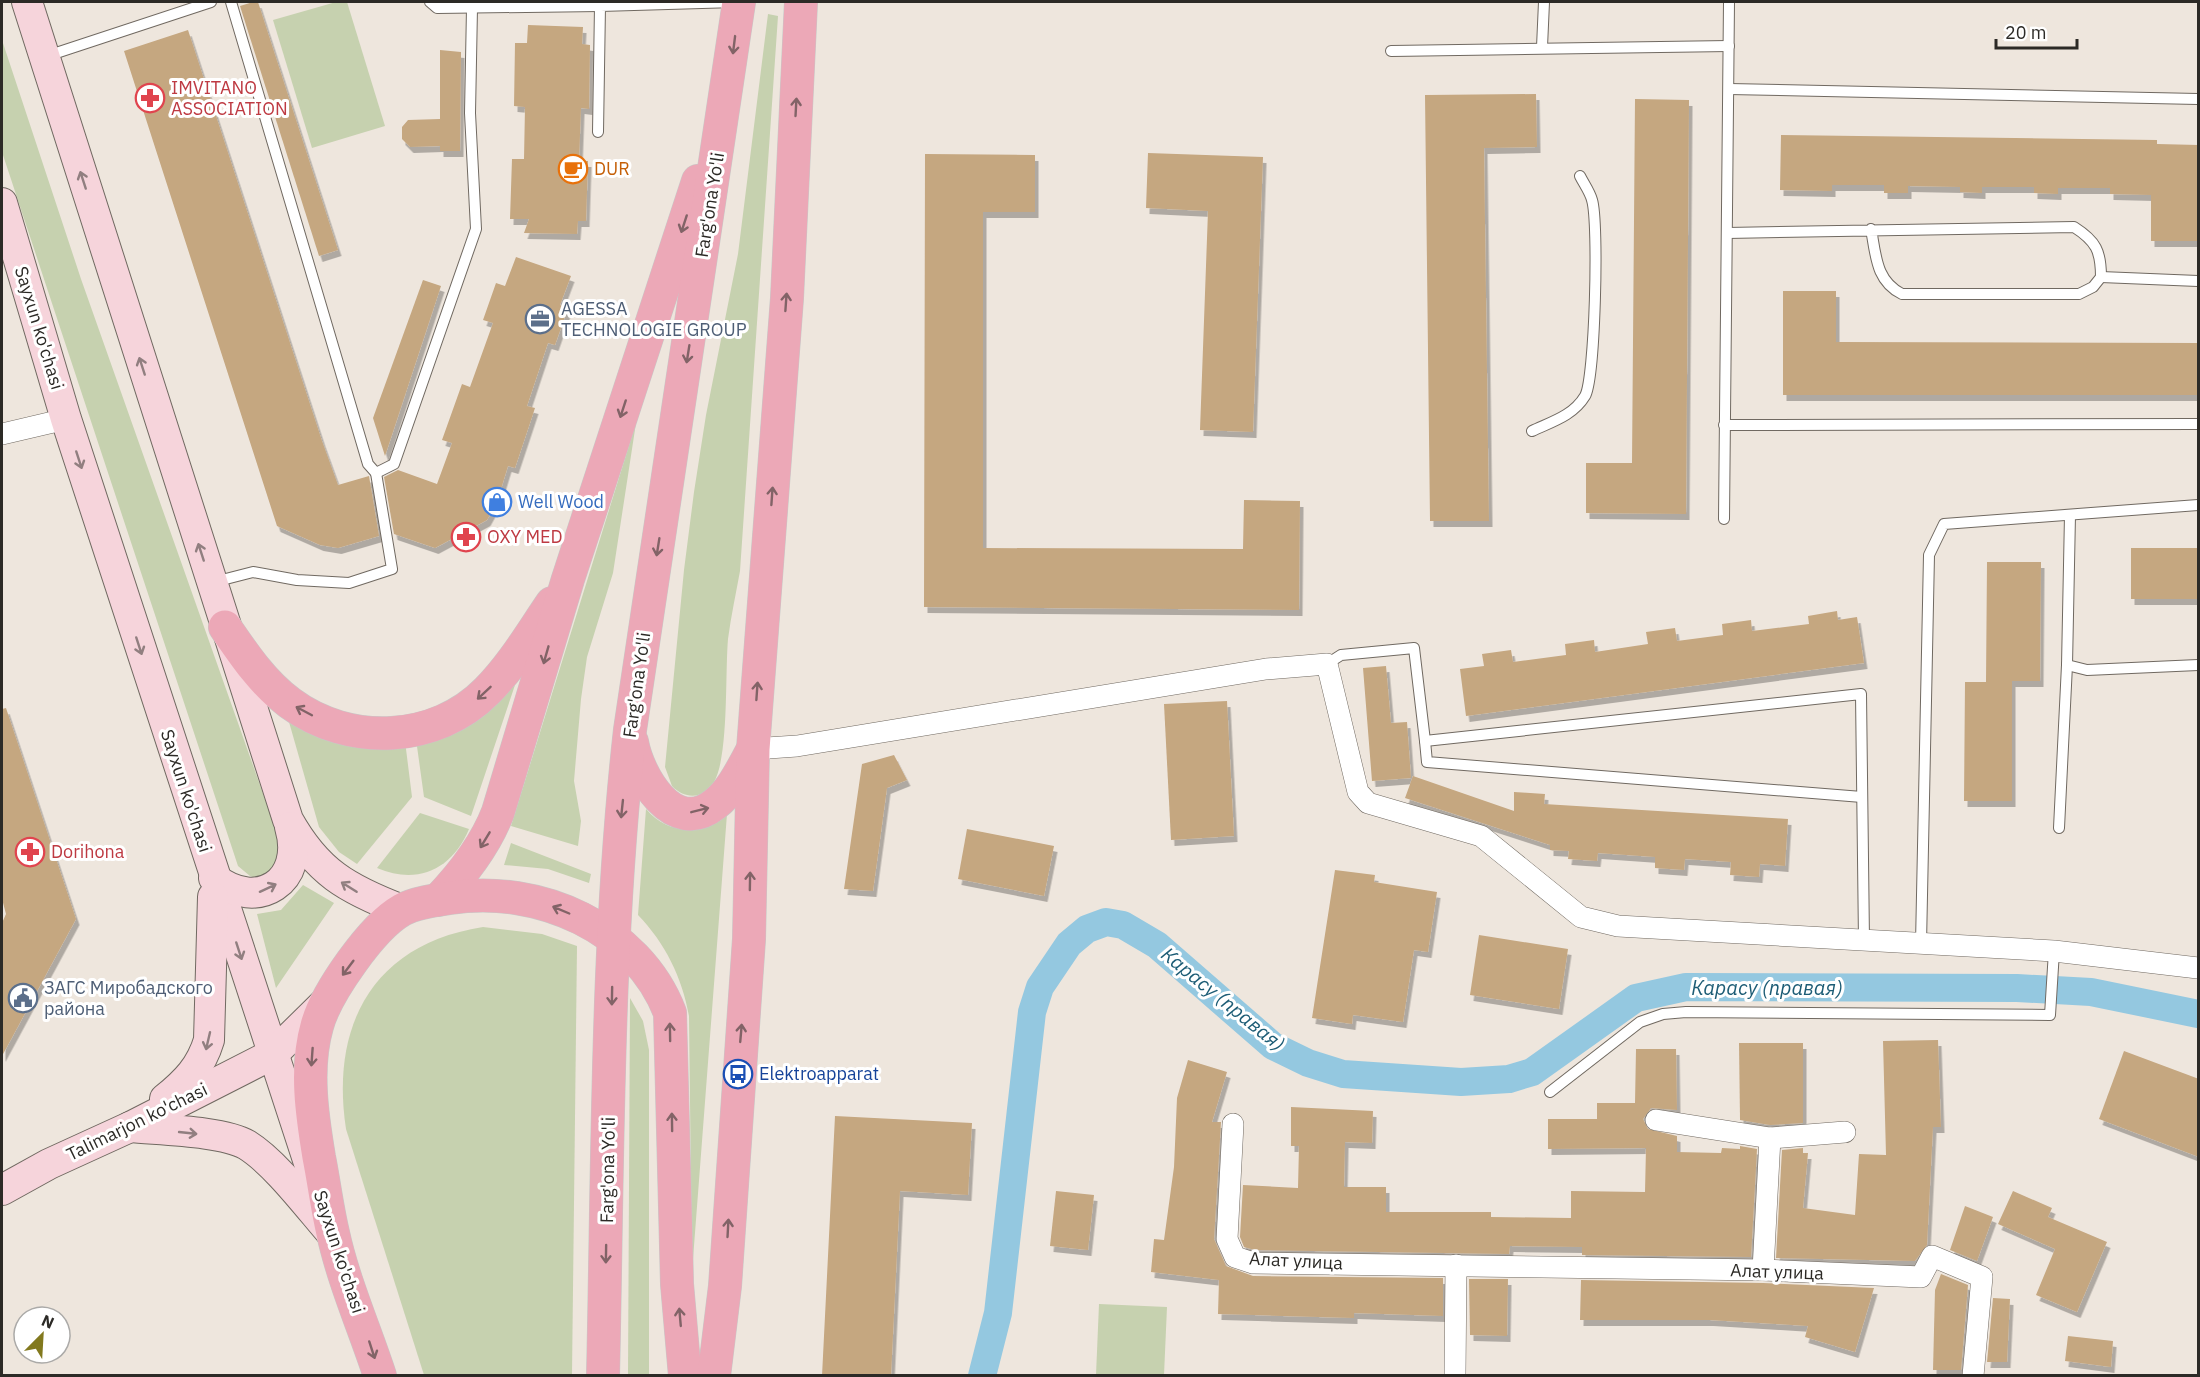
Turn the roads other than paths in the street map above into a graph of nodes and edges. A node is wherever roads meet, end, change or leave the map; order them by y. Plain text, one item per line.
1 (27, 2) edge
2 (211, 2) edge
3 (231, 2) edge
4 (430, 2) edge
5 (739, 2) edge
6 (801, 2) edge
7 (1544, 2) edge
8 (1729, 2) edge
9 (600, 4) edge
10 (472, 8) junction
11 (1729, 46) junction
12 (1542, 47) junction
13 (1391, 51) dead end
14 (44, 57) junction
15 (728, 88) junction
16 (1729, 89) junction
17 (2199, 99) edge
18 (598, 132) dead end
19 (1580, 176) dead end
20 (2, 203) edge
21 (1871, 230) junction
22 (1727, 233) junction
23 (2101, 277) junction
24 (2199, 281) edge
25 (66, 419) junction
26 (2199, 424) edge
27 (1724, 425) junction
28 (1532, 431) dead end
29 (2, 434) edge
30 (376, 473) junction
31 (2199, 505) edge
32 (2070, 514) junction
33 (1724, 519) dead end
34 (568, 579) junction
35 (211, 583) junction
36 (225, 627) junction
37 (1327, 664) junction
38 (2199, 664) edge
39 (2067, 666) junction
40 (630, 730) junction
41 (1425, 741) junction
42 (753, 749) junction
43 (1862, 797) junction
44 (288, 820) junction
45 (2059, 828) dead end
46 (214, 878) junction
47 (438, 900) junction
48 (402, 910) junction
49 (613, 937) junction
50 (1864, 941) junction
51 (1921, 944) junction
52 (2054, 951) junction
53 (2195, 966) edge
54 (327, 1001) junction
55 (273, 1054) junction
56 (1550, 1092) dead end
57 (1656, 1120) dead end
58 (1233, 1124) dead end
59 (130, 1127) junction
60 (1845, 1132) dead end
61 (1770, 1138) junction
62 (2, 1190) edge
63 (333, 1235) junction
64 (1456, 1265) junction
65 (1763, 1270) junction
66 (380, 1376) edge
67 (603, 1376) edge
68 (685, 1376) edge
69 (714, 1376) edge
70 (1455, 1376) edge
71 (1973, 1376) edge

1 - 14 main road
2 - 14 lane
3 - 30 lane
4 - 10 lane
5 - 9 lane
5 -> 15 main road, Farg'ona Yo'li
42 -> 6 main road
7 - 12 lane
8 - 11 lane
9 - 10 lane
9 - 18 lane
10 - 30 lane
11 - 12 lane
11 - 16 lane
12 - 13 lane
35 -> 14 main road
15 -> 34 main road
15 -> 40 main road, Farg'ona Yo'li
16 - 17 lane
16 - 22 lane
19 - 28 lane
20 - 25 main road, Sayxun ko'chasi
21 - 22 lane
21 - 23 lane
21 - 23 lane
22 - 27 lane
23 - 24 lane
25 - 29 street
25 -> 46 main road, Sayxun ko'chasi
26 - 27 lane
27 - 33 lane
30 - 35 lane
31 - 32 lane
32 - 39 lane
32 - 51 lane
34 -> 36 main road
34 -> 47 main road
35 - 36 main road
36 - 44 main road
37 - 41 lane
37 - 42 street
37 - 50 street
38 - 39 lane
39 - 45 lane
40 -> 42 main road
40 -> 49 main road, Farg'ona Yo'li
41 - 43 lane
41 - 43 lane
69 -> 42 main road
43 - 50 lane
46 -> 44 main road
48 -> 44 main road
46 -> 55 main road, Sayxun ko'chasi
46 -> 59 main road
47 - 48 main road
49 -> 47 main road
48 -> 54 main road
49 -> 67 main road, Farg'ona Yo'li
68 -> 49 main road
50 - 51 street
51 - 52 street
52 - 53 street
52 - 56 lane
54 - 55 main road, Talimarjon ko'chasi
54 -> 63 main road
55 - 59 main road, Talimarjon ko'chasi
55 - 63 main road, Sayxun ko'chasi
57 - 61 street
58 - 64 street, Алат улица
59 - 62 main road, Talimarjon ko'chasi
59 -> 63 main road
60 - 61 street
61 - 65 street
63 -> 66 main road, Sayxun ko'chasi
64 - 65 street, Алат улица
64 - 70 street
65 - 71 street, Алат улица

